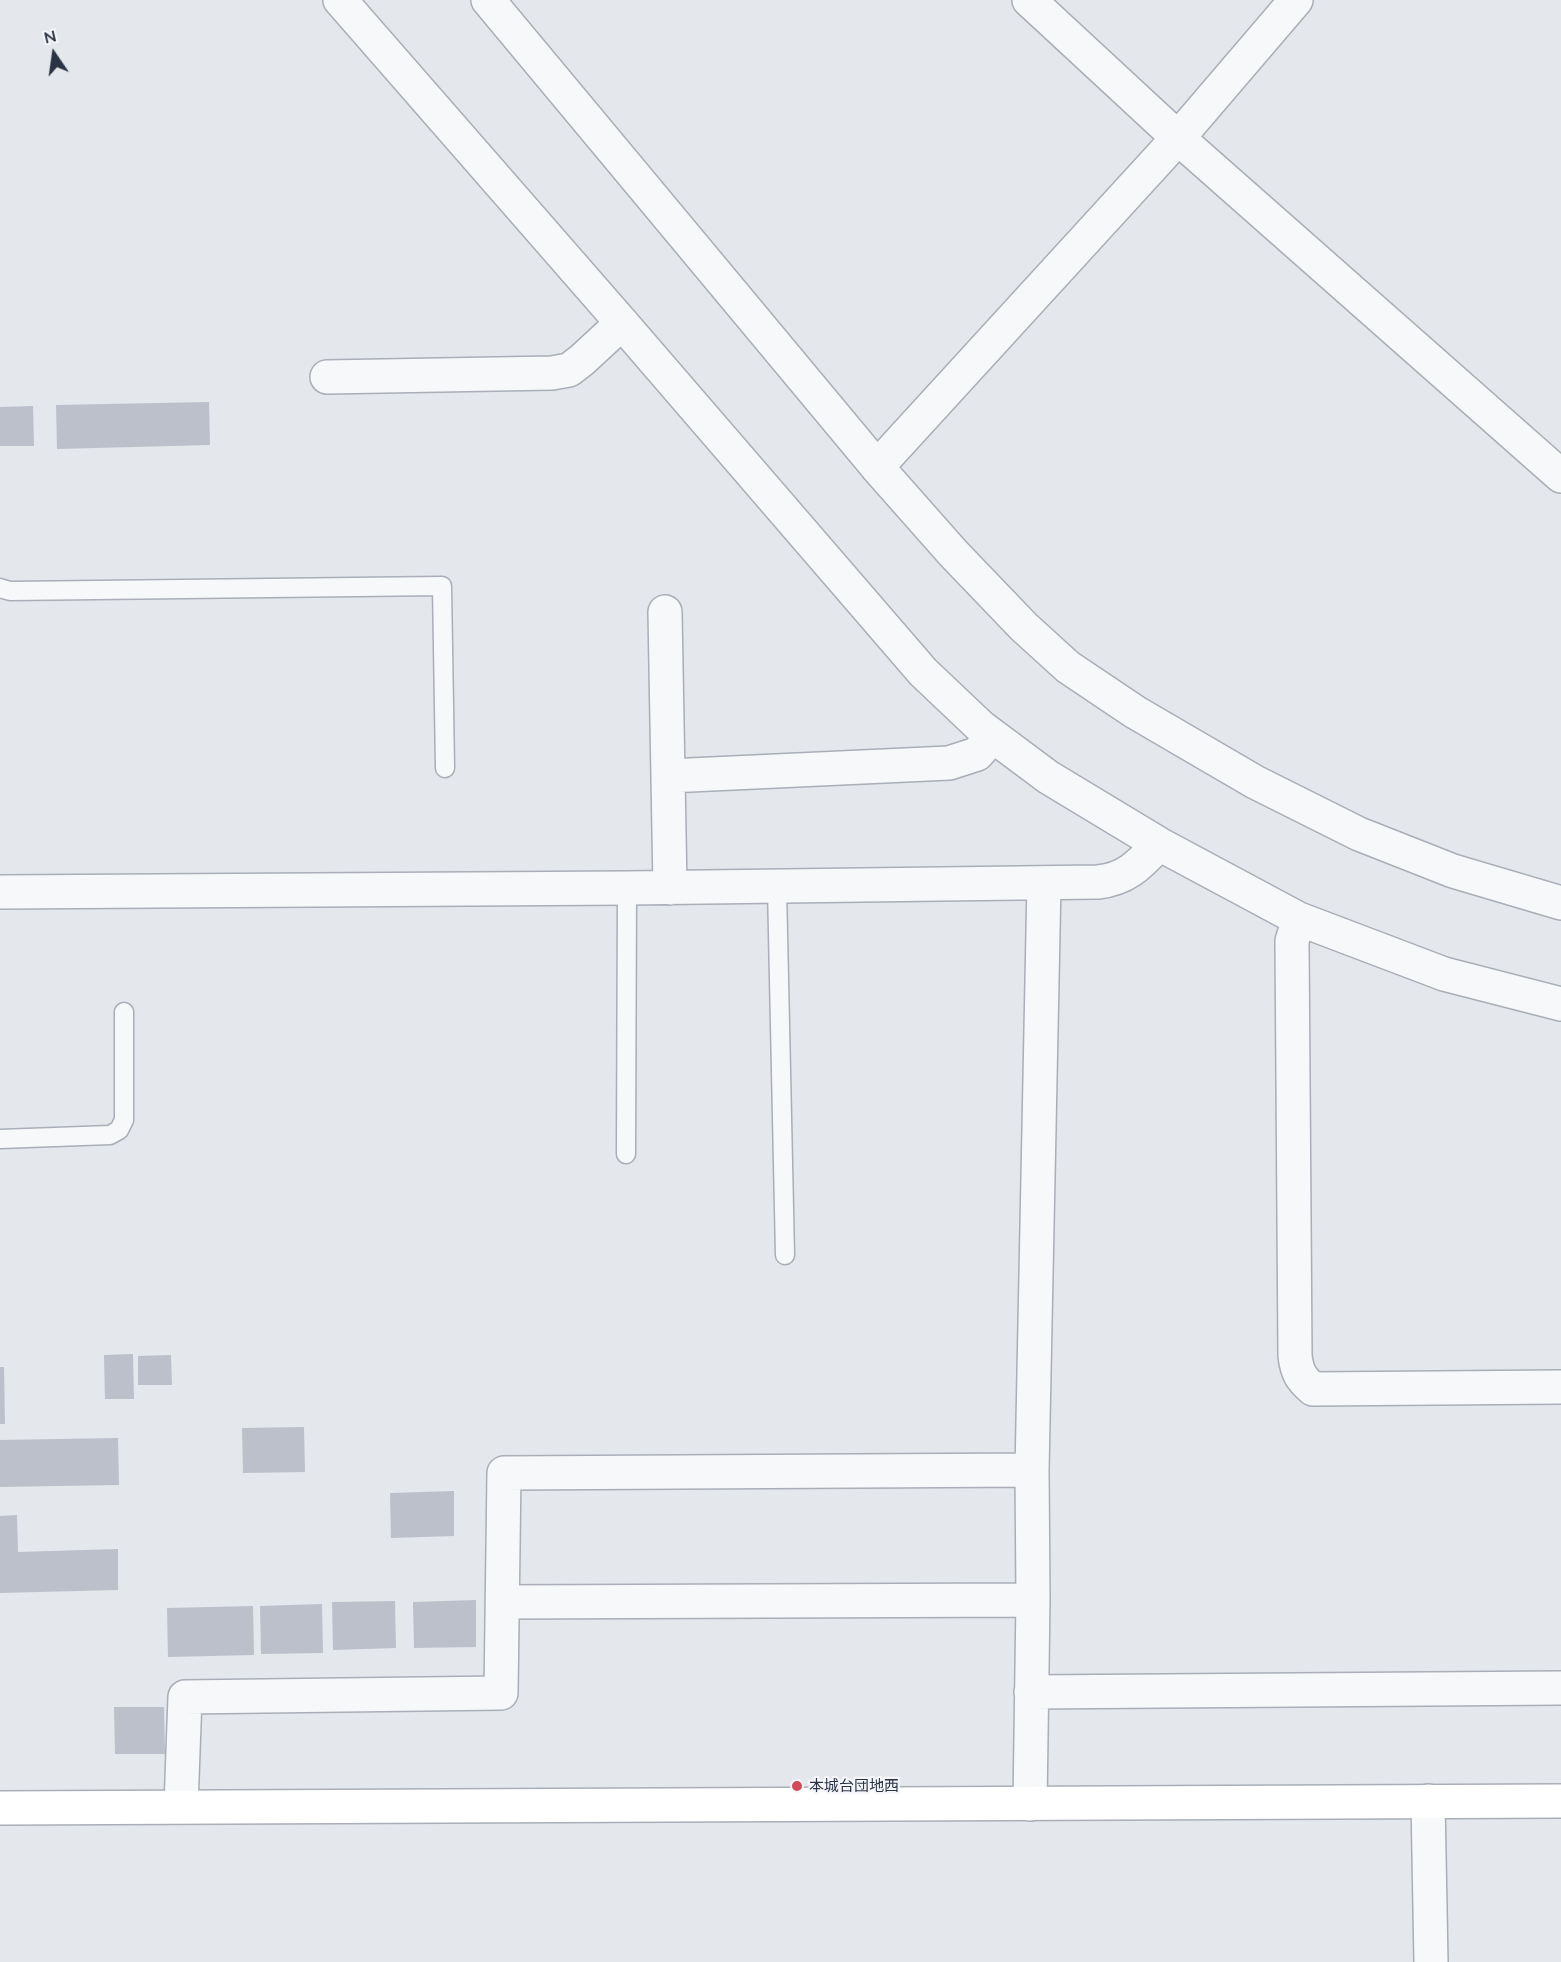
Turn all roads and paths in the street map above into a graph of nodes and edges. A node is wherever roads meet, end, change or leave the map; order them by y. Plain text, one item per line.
1 (340, 0) edge
2 (488, 0) edge
3 (1029, 0) edge
4 (1296, 0) edge
5 (1178, 138) junction
6 (622, 323) junction
7 (327, 376) dead end
8 (877, 467) junction
9 (1561, 476) edge
10 (0, 588) edge
11 (665, 612) dead end
12 (993, 736) junction
13 (445, 768) dead end
14 (668, 776) junction
15 (1159, 844) junction
16 (1044, 883) junction
17 (777, 886) junction
18 (627, 888) junction
19 (670, 888) junction
20 (0, 892) edge
21 (1561, 903) edge
22 (1299, 919) junction
23 (1561, 1004) edge
24 (124, 1012) dead end
25 (0, 1139) edge
26 (626, 1154) dead end
27 (785, 1254) dead end
28 (1561, 1387) edge
29 (1032, 1470) junction
30 (1033, 1600) junction
31 (503, 1602) junction
32 (1561, 1688) edge
33 (1031, 1692) junction
34 (1428, 1801) junction
35 (1561, 1801) edge
36 (1030, 1804) junction
37 (181, 1806) junction
38 (0, 1808) edge
39 (1431, 1962) edge

1 - 6 street
2 - 8 street
3 - 5 street
4 - 5 street
5 - 8 street
5 - 9 street
6 - 7 street
6 - 12 street
8 - 21 street
10 - 13 lane
11 - 14 street
12 - 14 street
12 - 15 street
14 - 19 street
15 - 16 street
15 - 22 street
16 - 17 street
16 - 29 street
17 - 19 street
17 - 27 lane
18 - 19 street
18 - 20 street
18 - 26 lane
22 - 23 street
22 - 28 street
24 - 25 lane
29 - 30 street
29 - 31 street
30 - 31 street
30 - 33 street
31 - 37 street
32 - 33 street
33 - 36 street
34 - 35 street
34 - 36 street
34 - 39 street
36 - 37 street
37 - 38 street

